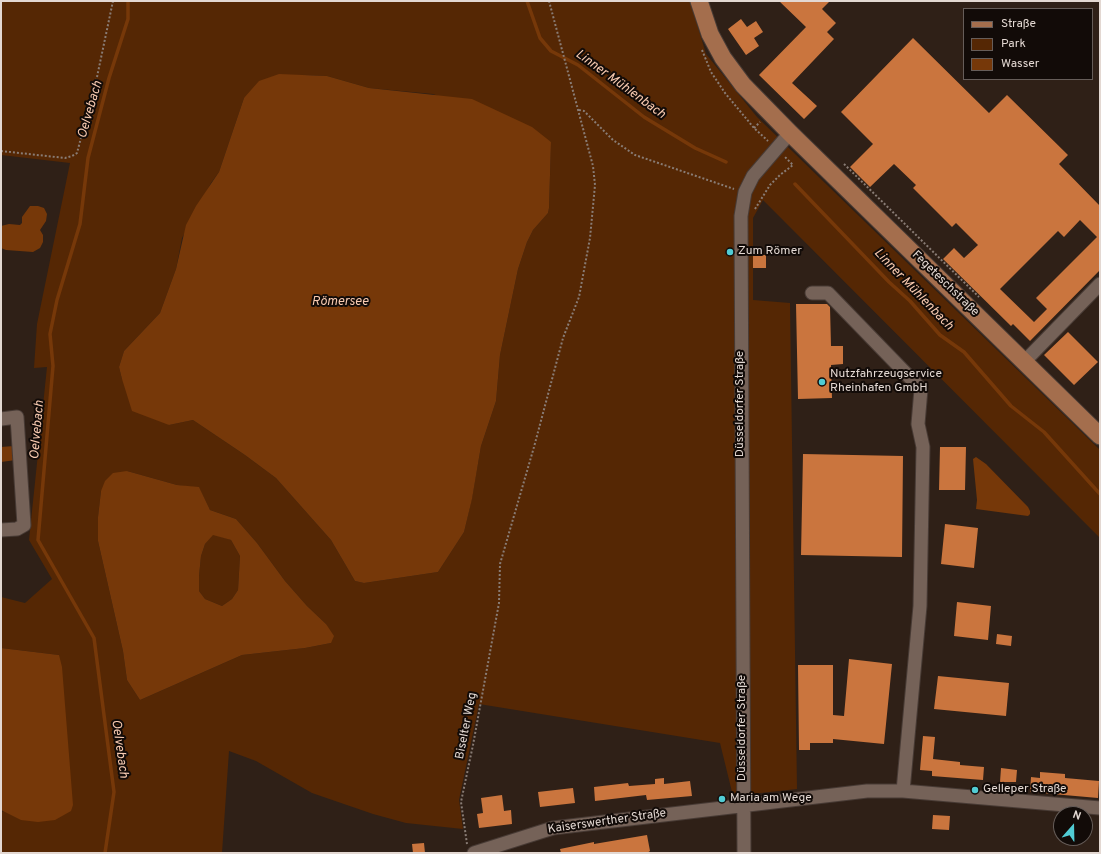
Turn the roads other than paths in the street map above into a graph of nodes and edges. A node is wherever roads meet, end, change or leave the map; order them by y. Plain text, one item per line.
1 (699, 1) edge
2 (790, 133) junction
3 (1100, 284) edge
4 (812, 292) dead end
5 (1024, 362) junction
6 (1, 419) edge
7 (1100, 436) edge
8 (1, 530) edge
9 (903, 791) junction
10 (743, 805) junction
11 (1100, 808) edge
12 (470, 849) edge
13 (744, 853) edge

1 - 2 main road
2 - 5 main road, Fegeteschstraße
2 - 10 street, Düsseldorfer Straße
3 - 5 street
4 - 9 street
5 - 7 main road, Fegeteschstraße
6 - 8 street
9 - 10 street
9 - 11 street
10 - 12 street, Kaiserswerther Straße
10 - 13 street, Düsseldorfer Straße

